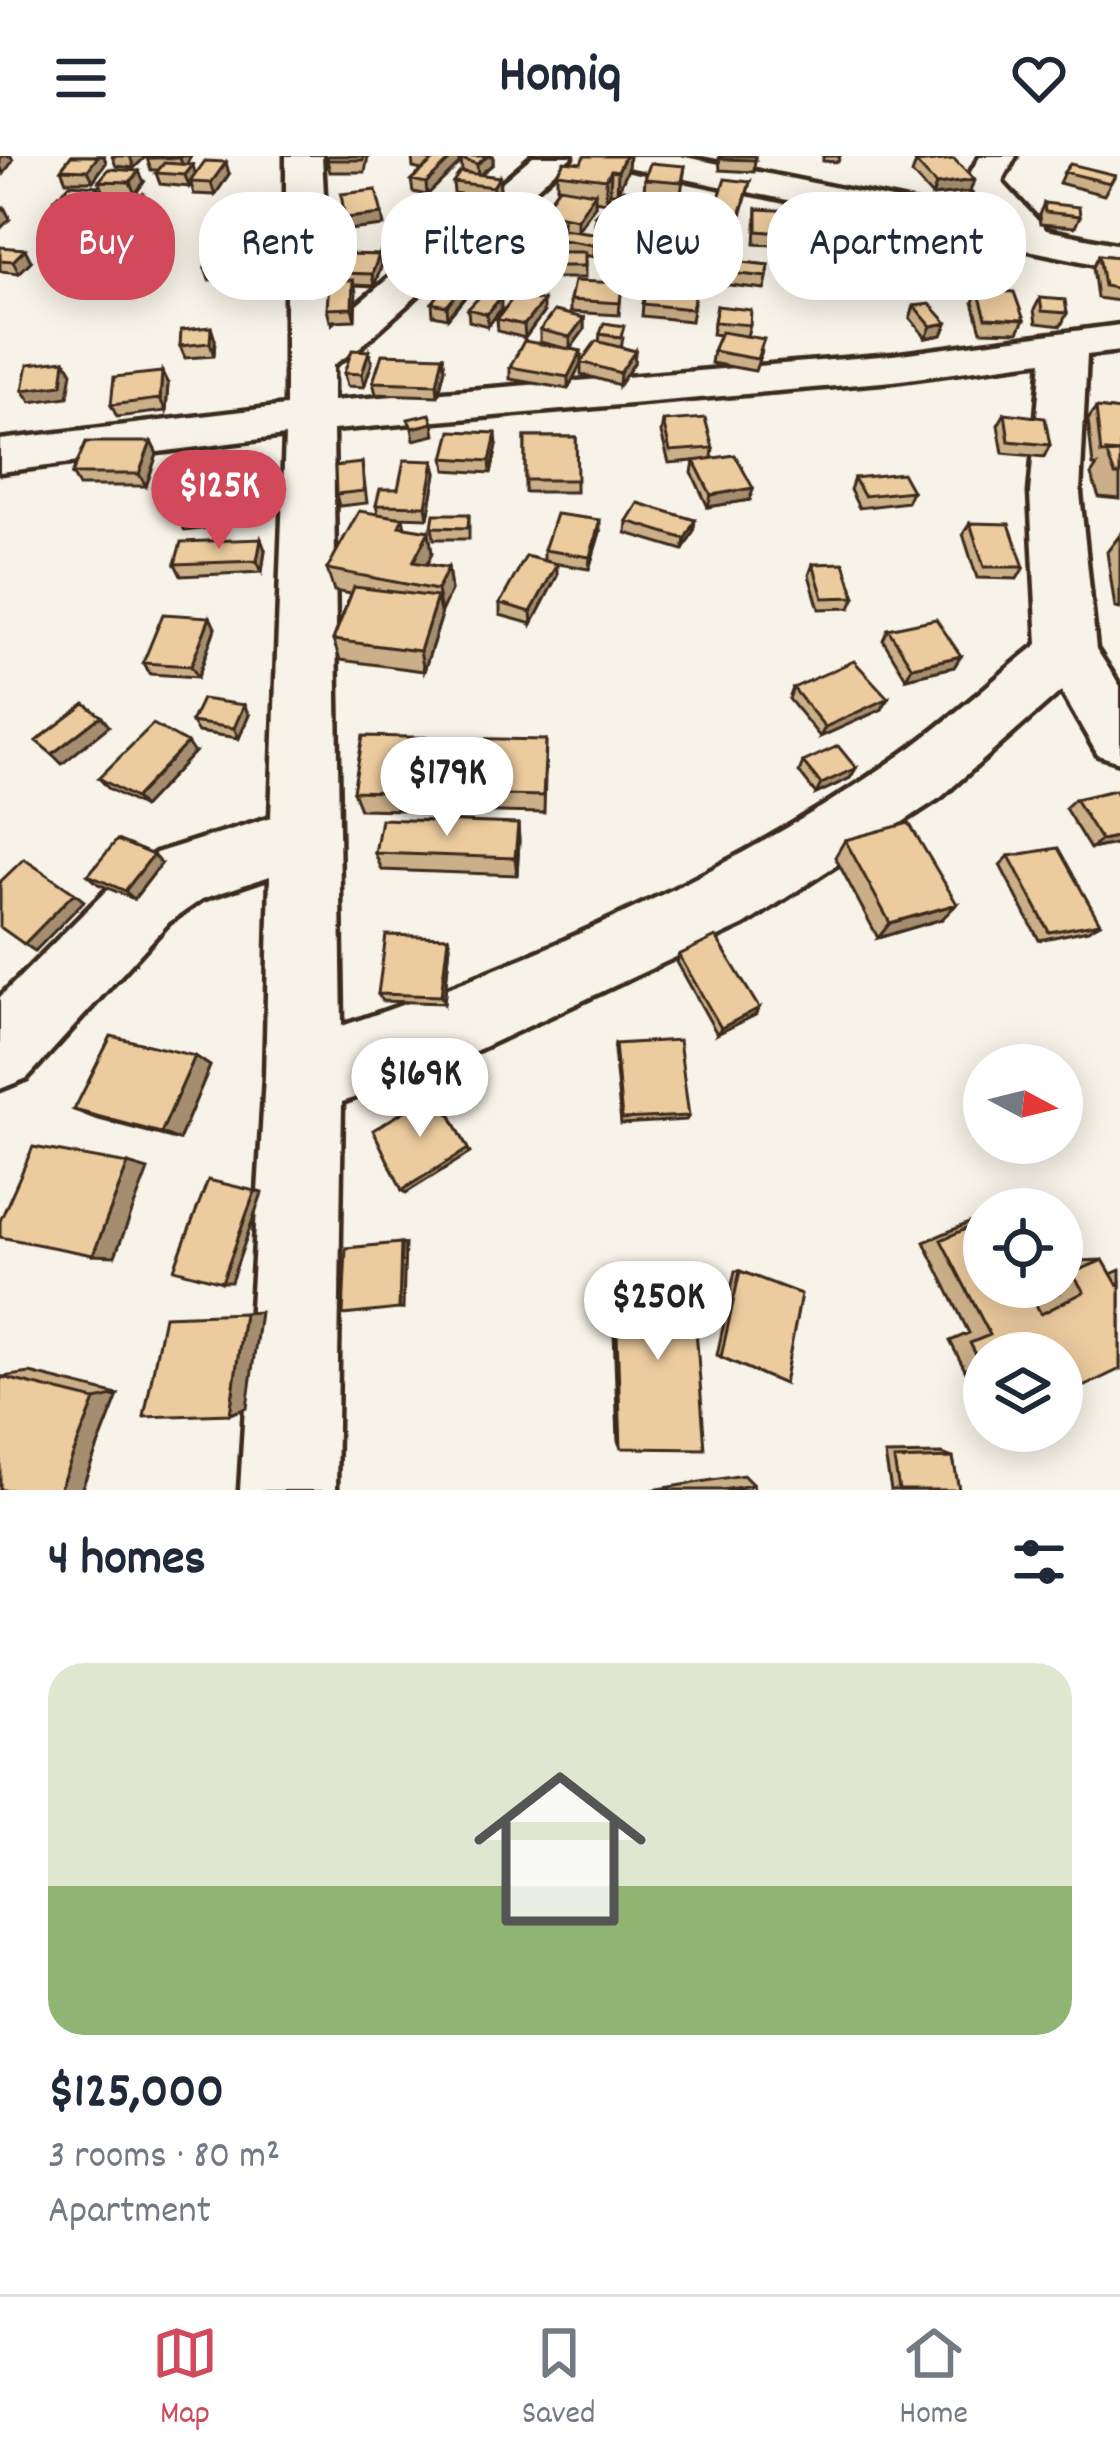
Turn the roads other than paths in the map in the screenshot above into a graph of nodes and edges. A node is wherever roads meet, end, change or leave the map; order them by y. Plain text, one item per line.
1 (304, 156) edge
2 (554, 156) edge
3 (628, 156) edge
4 (998, 156) edge
5 (1031, 237) junction
6 (1120, 256) edge
7 (1120, 338) edge
8 (1066, 345) junction
9 (310, 389) junction
10 (0, 455) edge
11 (1067, 652) junction
12 (1120, 736) edge
13 (304, 836) junction
14 (0, 1051) edge
15 (304, 1077) junction
16 (288, 1490) edge

1 - 9 street
2 - 9 street
3 - 5 street
4 - 5 street
5 - 6 street
7 - 8 street
8 - 9 street
8 - 11 street
9 - 10 street
9 - 13 street
11 - 12 street
11 - 15 street
13 - 14 street
13 - 15 street
15 - 16 street

